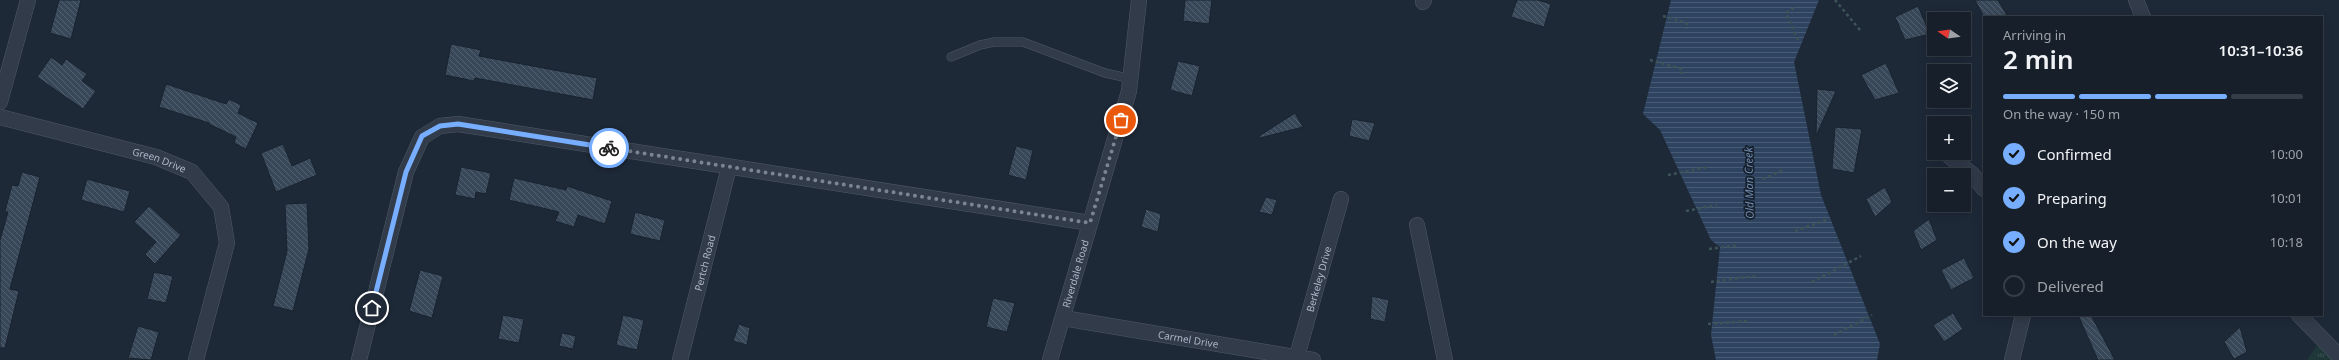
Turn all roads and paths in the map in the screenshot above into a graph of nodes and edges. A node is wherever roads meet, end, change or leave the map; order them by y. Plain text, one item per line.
1 (28, 0) edge
2 (1140, 0) edge
3 (1835, 0) edge
4 (2136, 0) edge
5 (1794, 8) dead end
6 (1663, 16) dead end
7 (2143, 16) edge
8 (1686, 28) dead end
9 (1860, 30) dead end
10 (1799, 42) dead end
11 (951, 57) dead end
12 (1650, 60) dead end
13 (1681, 74) dead end
14 (1132, 79) junction
15 (0, 102) edge
16 (0, 116) edge
17 (1954, 160) edge
18 (729, 167) junction
19 (1708, 167) dead end
20 (1785, 169) dead end
21 (1668, 175) dead end
22 (1763, 179) dead end
23 (1983, 188) edge
24 (1341, 199) dead end
25 (1717, 205) dead end
26 (1686, 211) dead end
27 (1826, 220) dead end
28 (1090, 223) junction
29 (1417, 225) dead end
30 (1795, 231) dead end
31 (1739, 245) dead end
32 (1709, 249) dead end
33 (1861, 256) dead end
34 (1755, 276) dead end
35 (1711, 282) dead end
36 (1812, 282) dead end
37 (1872, 315) dead end
38 (2023, 316) edge
39 (2300, 316) edge
40 (1063, 318) junction
41 (1749, 321) dead end
42 (1708, 324) dead end
43 (1834, 335) dead end
44 (2339, 356) edge
45 (1296, 358) edge
46 (196, 360) edge
47 (359, 360) edge
48 (680, 360) edge
49 (1050, 360) edge
50 (1313, 360) edge
51 (1445, 360) edge
52 (2012, 360) edge

1 - 15 street
2 - 14 street, Riverdale Road
3 - 9 path
4 - 7 street
5 - 10 path
6 - 8 path
11 - 14 lane
12 - 13 path
14 - 28 street, Riverdale Road
16 - 46 street, Green Drive
17 - 23 street
18 - 28 street
18 - 47 street
18 - 48 street, Pertch Road
19 - 21 path
20 - 22 path
24 - 45 street, Berkeley Drive
25 - 26 path
27 - 30 path
28 - 40 street, Riverdale Road
29 - 51 street
31 - 32 path
33 - 36 path
34 - 35 path
37 - 43 path
38 - 52 street
39 - 44 street
40 - 45 street, Carmel Drive
40 - 49 street, Riverdale Road
41 - 42 path
45 - 50 street, Carmel Drive

